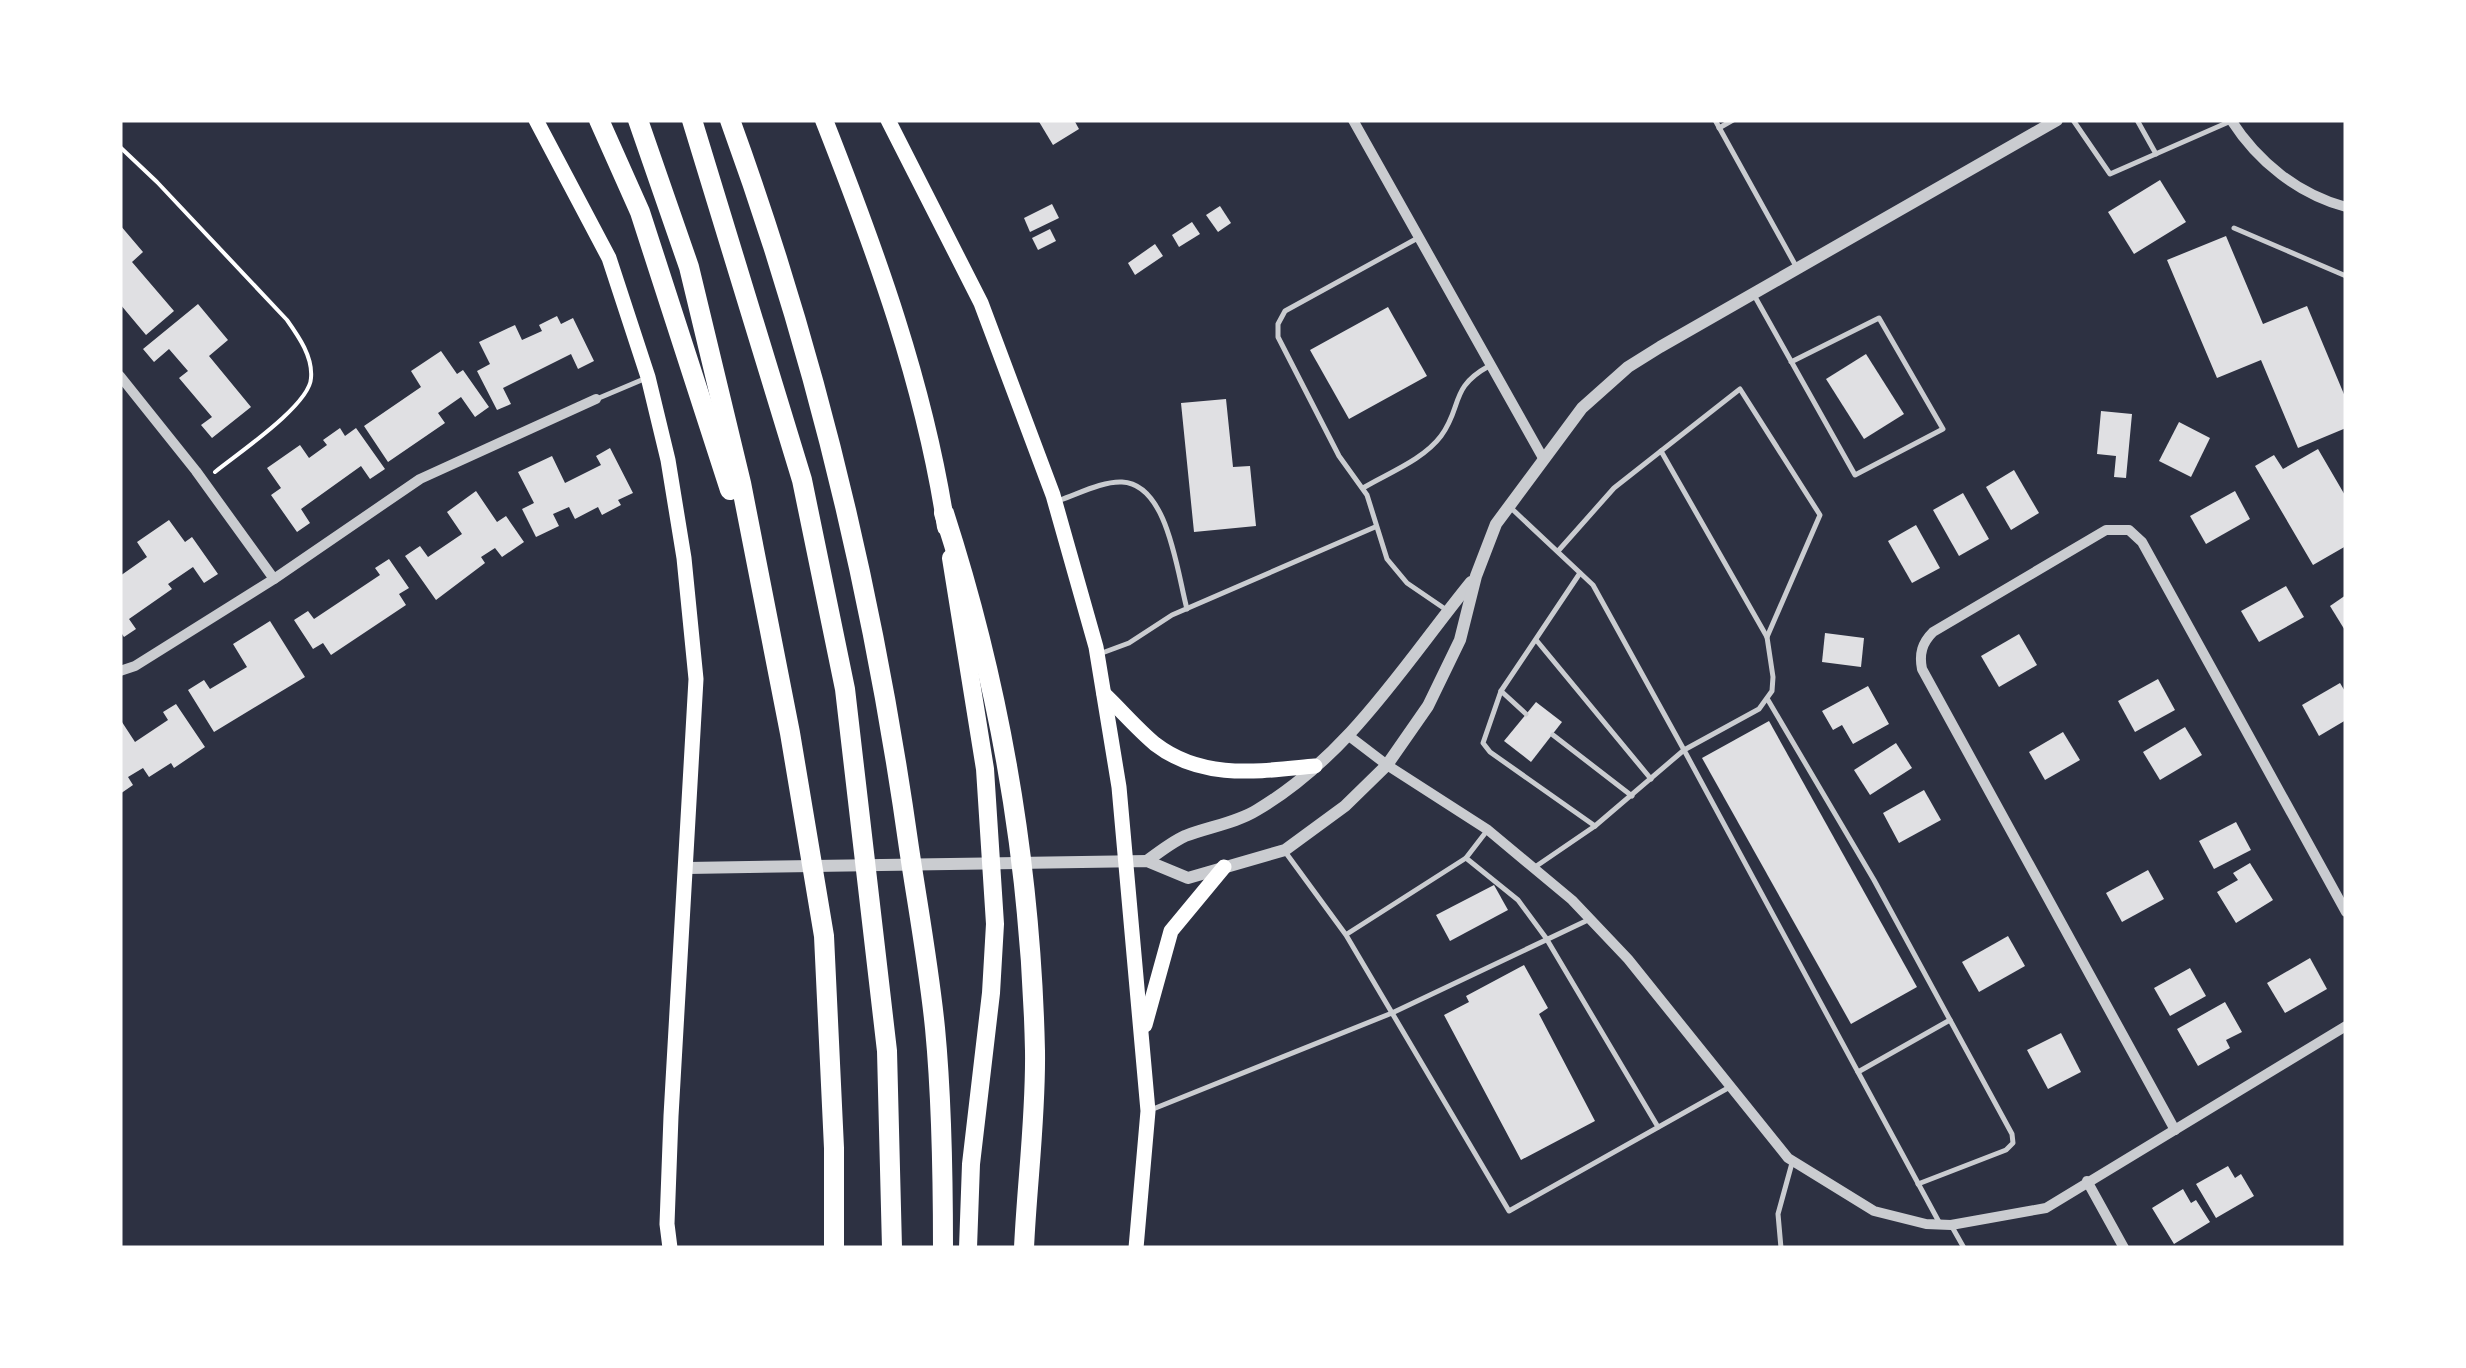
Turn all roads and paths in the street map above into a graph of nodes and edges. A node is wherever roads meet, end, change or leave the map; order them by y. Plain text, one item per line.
1 (536, 120) edge
2 (599, 120) edge
3 (638, 120) edge
4 (692, 120) edge
5 (730, 120) edge
6 (824, 120) edge
7 (888, 120) edge
8 (1353, 120) edge
9 (1714, 120) edge
10 (1732, 120) edge
11 (2057, 120) edge
12 (2073, 120) edge
13 (2137, 120) edge
14 (2231, 120) edge
15 (1719, 128) junction
16 (120, 148) edge
17 (2156, 154) junction
18 (2346, 207) edge
19 (2234, 228) dead end
20 (1419, 237) junction
21 (1798, 271) junction
22 (2346, 276) edge
23 (1754, 295) junction
24 (1792, 362) junction
25 (1491, 365) junction
26 (120, 376) edge
27 (648, 377) junction
28 (596, 399) joint
29 (1661, 451) junction
30 (1544, 458) junction
31 (203, 481) junction
32 (1363, 488) junction
33 (1054, 502) junction
34 (1509, 506) junction
35 (944, 513) junction
36 (1375, 526) junction
37 (1559, 550) junction
38 (1581, 572) junction
39 (1476, 576) junction
40 (274, 579) junction
41 (760, 581) junction
42 (1187, 608) junction
43 (1448, 610) junction
44 (1767, 638) junction
45 (1536, 641) junction
46 (1097, 654) junction
47 (120, 671) edge
48 (1501, 691) junction
49 (1104, 694) junction
50 (1768, 700) junction
51 (1526, 714) dead end
52 (1553, 734) dead end
53 (1349, 736) junction
54 (1684, 750) junction
55 (1387, 765) junction
56 (1315, 766) junction
57 (1651, 779) junction
58 (1632, 796) junction
59 (1595, 826) junction
60 (1488, 830) junction
61 (1284, 850) junction
62 (1466, 858) junction
63 (1146, 861) junction
64 (1126, 862) junction
65 (1535, 867) junction
66 (687, 868) junction
67 (1224, 868) junction
68 (2346, 912) edge
69 (1590, 919) junction
70 (1346, 935) junction
71 (1546, 938) junction
72 (1392, 1012) junction
73 (1950, 1020) junction
74 (2346, 1026) edge
75 (1142, 1034) junction
76 (1858, 1072) junction
77 (1730, 1086) junction
78 (1148, 1111) junction
79 (1658, 1127) junction
80 (2175, 1130) junction
81 (1792, 1161) junction
82 (2087, 1181) junction
83 (1918, 1184) junction
84 (1946, 1225) junction
85 (670, 1248) edge
86 (834, 1248) edge
87 (892, 1248) edge
88 (943, 1248) edge
89 (968, 1248) edge
90 (1024, 1248) edge
91 (1136, 1248) edge
92 (1781, 1248) edge
93 (1964, 1248) edge
94 (2124, 1248) edge

1 - 27 main road
2 - 41 highway
3 - 41 highway
4 - 87 highway
5 - 88 highway
6 - 35 main road
7 - 33 main road
8 - 20 street
9 - 15 lane
10 - 15 lane
11 - 21 street
12 - 17 lane
13 - 17 lane
14 - 17 lane
14 - 18 street
15 - 21 lane
16 - 31 path
19 - 22 lane
20 - 25 street
20 - 32 lane
21 - 23 street
23 - 24 lane
23 - 30 street
24 - 24 lane
25 - 30 street
25 - 32 lane
26 - 31 street
27 - 28 lane
27 - 66 main road
28 - 40 street
29 - 37 lane
29 - 44 lane
29 - 44 lane
30 - 34 street
31 - 40 street
32 - 36 lane
33 - 42 lane
33 - 46 main road
34 - 37 lane
34 - 39 street
35 - 89 main road
35 - 90 highway
36 - 42 lane
36 - 43 lane
37 - 38 lane
38 - 45 lane
38 - 54 lane
39 - 43 street
39 - 55 street
40 - 47 street
41 - 86 highway
42 - 46 lane
43 - 53 street
44 - 50 lane
45 - 48 lane
45 - 57 lane
46 - 49 main road
48 - 51 lane
48 - 59 lane
49 - 56 main road
49 - 64 main road
50 - 54 lane
50 - 73 lane
52 - 58 lane
53 - 55 street
53 - 56 street
54 - 57 lane
54 - 76 lane
55 - 60 street
55 - 61 street
56 - 63 street
57 - 58 lane
58 - 59 lane
59 - 65 lane
60 - 62 lane
60 - 65 street
61 - 67 street
61 - 70 lane
62 - 70 lane
62 - 71 lane
63 - 64 street
63 - 67 street
64 - 66 street
64 - 75 main road
65 - 69 street
66 - 85 main road
67 - 75 main road
68 - 80 street
69 - 71 lane
69 - 77 street
70 - 72 lane
71 - 72 lane
71 - 79 lane
72 - 78 lane
72 - 79 lane
73 - 76 lane
73 - 83 lane
74 - 80 street
75 - 78 main road
76 - 83 lane
77 - 79 lane
77 - 81 street
78 - 91 main road
80 - 82 street
81 - 84 street
81 - 92 lane
82 - 84 street
82 - 94 street
83 - 84 lane
84 - 93 lane

